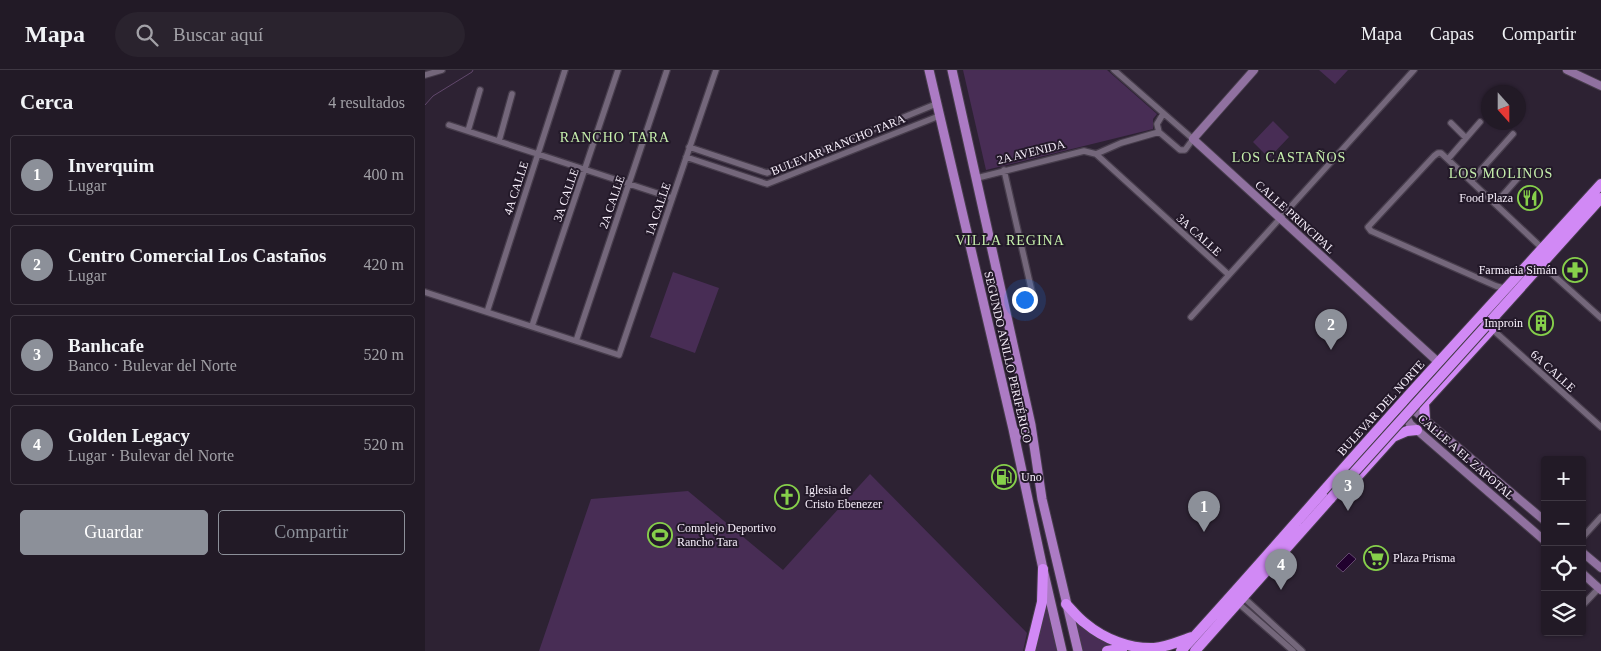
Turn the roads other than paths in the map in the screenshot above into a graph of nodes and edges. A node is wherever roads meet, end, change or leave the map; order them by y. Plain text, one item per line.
1 (443, 70) edge
2 (565, 70) edge
3 (618, 70) edge
4 (667, 70) edge
5 (716, 70) edge
6 (929, 70) edge
7 (952, 70) edge
8 (1114, 70) edge
9 (1254, 70) edge
10 (1414, 70) edge
11 (1567, 70) edge
12 (425, 75) edge
13 (1601, 86) edge
14 (480, 90) dead end
15 (512, 94) dead end
16 (936, 104) junction
17 (1163, 114) junction
18 (939, 116) junction
19 (1481, 122) dead end
20 (1451, 123) dead end
21 (449, 125) dead end
22 (467, 131) junction
23 (1159, 132) junction
24 (1513, 134) dead end
25 (1466, 138) junction
26 (1193, 139) junction
27 (499, 141) junction
28 (689, 147) junction
29 (1093, 153) junction
30 (537, 154) junction
31 (686, 158) junction
32 (1448, 159) junction
33 (781, 168) junction
34 (585, 169) junction
35 (1004, 170) junction
36 (1525, 170) dead end
37 (784, 178) junction
38 (977, 178) junction
39 (1471, 182) junction
40 (629, 184) junction
41 (1601, 184) edge
42 (672, 198) junction
43 (1601, 198) edge
44 (1495, 204) junction
45 (1280, 218) junction
46 (1543, 249) junction
47 (1541, 264) junction
48 (1229, 275) junction
49 (425, 292) edge
50 (1032, 292) dead end
51 (1510, 292) junction
52 (487, 312) junction
53 (1485, 312) junction
54 (1191, 317) dead end
55 (1601, 318) edge
56 (532, 326) junction
57 (1488, 328) junction
58 (576, 341) junction
59 (1438, 362) junction
60 (1411, 399) junction
61 (1424, 403) junction
62 (1402, 408) junction
63 (1391, 420) junction
64 (1425, 420) junction
65 (1031, 425) junction
66 (1601, 427) edge
67 (1013, 430) junction
68 (1417, 430) junction
69 (1400, 433) junction
70 (1332, 482) junction
71 (1328, 501) junction
72 (1601, 517) edge
73 (1541, 518) edge
74 (1586, 534) edge
75 (1541, 538) edge
76 (1586, 555) edge
77 (1601, 568) edge
78 (1043, 569) junction
79 (1586, 577) edge
80 (1600, 589) edge
81 (1241, 600) junction
82 (1586, 602) edge
83 (1066, 604) junction
84 (1195, 636) junction
85 (1031, 651) edge
86 (1062, 651) edge
87 (1078, 651) edge
88 (1107, 651) edge
89 (1122, 651) edge
90 (1181, 651) edge
91 (1195, 651) edge
92 (1293, 651) edge
93 (1301, 651) edge

1 - 12 street
2 - 30 street, 4A CALLE
3 - 34 street, 3A CALLE
4 - 40 street, 2A CALLE
5 - 28 street, 1A CALLE
6 - 16 main road, SEGUNDO ANILLO PERIFÉRICO
7 - 38 main road, SEGUNDO ANILLO PERIFÉRICO
8 - 17 street, CALLE PRINCIPAL
9 - 26 street
10 - 45 street
11 - 13 street
14 - 22 street
15 - 27 street
16 - 18 main road, SEGUNDO ANILLO PERIFÉRICO
16 - 33 street, BULEVAR RANCHO TARA
17 - 23 street
17 - 26 street, CALLE PRINCIPAL
18 - 37 street, BULEVAR RANCHO TARA
18 - 67 main road, SEGUNDO ANILLO PERIFÉRICO
19 - 25 street
20 - 25 street
21 - 22 street
22 - 27 street
23 - 26 street
23 - 29 street, 2A AVENIDA
24 - 39 street
25 - 32 street
26 - 45 street, CALLE PRINCIPAL
27 - 30 street
28 - 31 street, 1A CALLE
28 - 33 street, BULEVAR RANCHO TARA
29 - 35 street, 2A AVENIDA
29 - 48 street, 3A CALLE
30 - 34 street
30 - 52 street, 4A CALLE
31 - 37 street, BULEVAR RANCHO TARA
31 - 42 street, 1A CALLE
32 - 39 street
32 - 51 street
33 - 37 street
34 - 40 street
34 - 56 street, 3A CALLE
35 - 38 street, 2A AVENIDA
35 - 50 street
36 - 44 street
38 - 65 main road, SEGUNDO ANILLO PERIFÉRICO
39 - 44 street
40 - 42 street
40 - 58 street, 2A CALLE
41 - 46 highway, BULEVAR DEL NORTE
42 - 58 street, 1A CALLE
43 - 47 highway, BULEVAR DEL NORTE
44 - 46 street
45 - 48 street
45 - 59 street, CALLE PRINCIPAL
46 - 51 highway, BULEVAR DEL NORTE
47 - 51 highway, BULEVAR DEL NORTE
47 - 55 street
48 - 54 street
49 - 52 street
51 - 53 highway, BULEVAR DEL NORTE
51 - 57 highway, BULEVAR DEL NORTE
52 - 56 street
53 - 59 highway, BULEVAR DEL NORTE
53 - 60 highway
56 - 58 street
57 - 61 highway
57 - 66 street, 6A CALLE
57 - 71 highway, BULEVAR DEL NORTE, bridge
59 - 70 highway, BULEVAR DEL NORTE
60 - 61 highway
60 - 62 highway
61 - 64 highway
62 - 63 highway
62 - 64 street, CALLE A EL ZAPOTAL
62 - 68 street, CALLE A EL ZAPOTAL
63 - 69 highway
63 - 70 highway
64 - 73 street, CALLE A EL ZAPOTAL
65 - 67 main road
65 - 83 main road, SEGUNDO ANILLO PERIFÉRICO
67 - 78 main road, SEGUNDO ANILLO PERIFÉRICO
68 - 69 highway
68 - 75 street, CALLE A EL ZAPOTAL
69 - 71 highway
70 - 84 highway, BULEVAR DEL NORTE
71 - 81 highway, BULEVAR DEL NORTE
72 - 74 street
76 - 77 street
78 - 85 highway
78 - 86 main road, SEGUNDO ANILLO PERIFÉRICO
79 - 80 street
80 - 82 street
81 - 91 highway, BULEVAR DEL NORTE
81 - 92 street
81 - 93 street
83 - 84 highway
83 - 87 main road, SEGUNDO ANILLO PERIFÉRICO
84 - 90 highway, BULEVAR DEL NORTE
88 - 89 highway

